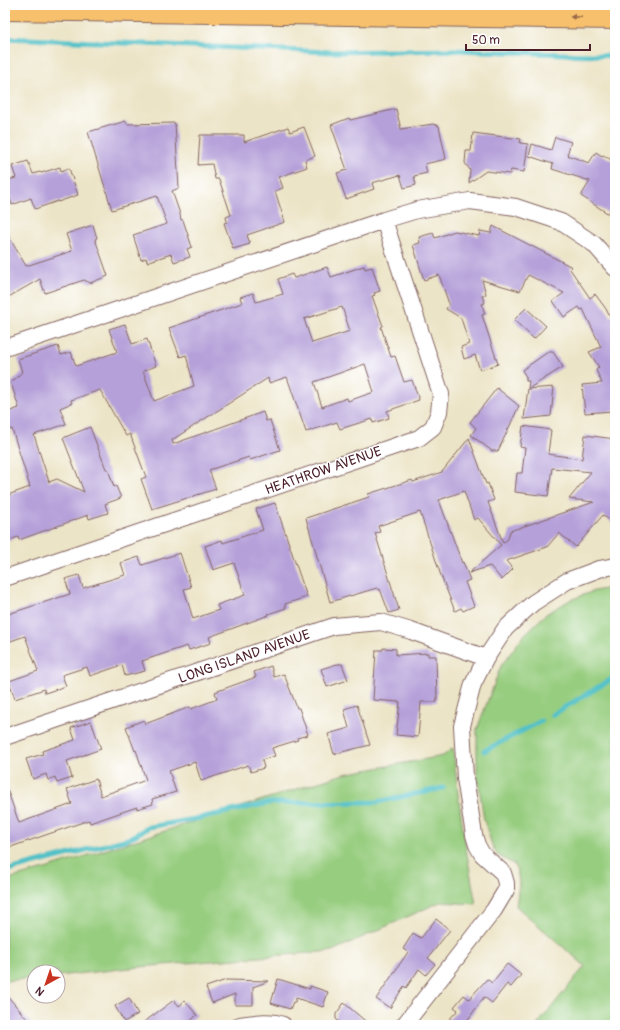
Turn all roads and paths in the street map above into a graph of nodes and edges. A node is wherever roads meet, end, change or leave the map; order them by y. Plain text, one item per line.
1 (5, 9) edge
2 (615, 18) edge
3 (384, 220) junction
4 (615, 268) edge
5 (5, 348) edge
6 (615, 566) edge
7 (5, 578) edge
8 (486, 658) junction
9 (5, 737) edge
10 (240, 1025) edge
11 (283, 1025) edge
12 (404, 1025) edge

2 -> 1 main road
3 - 4 street
3 - 5 street
3 - 7 street, HEATHROW AVENUE
6 - 8 street
8 - 9 street, LONG ISLAND AVENUE
8 - 12 street
10 - 11 street

